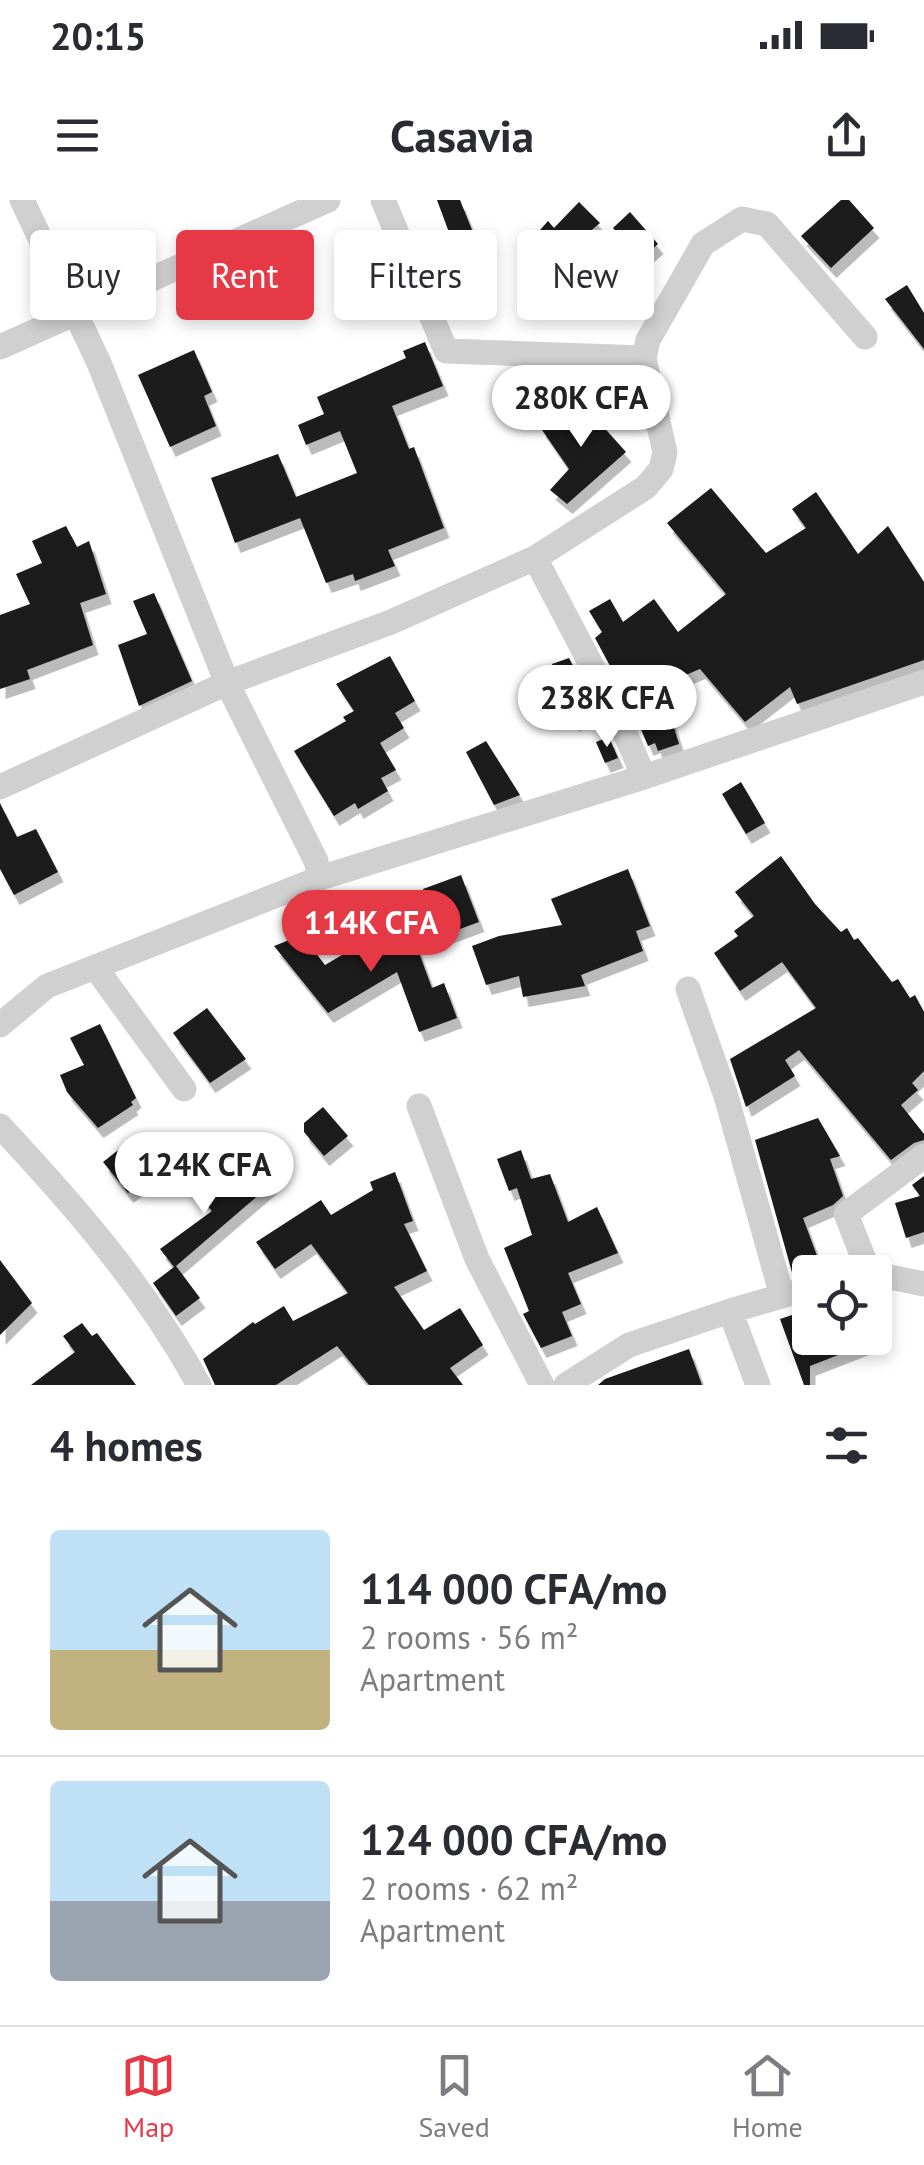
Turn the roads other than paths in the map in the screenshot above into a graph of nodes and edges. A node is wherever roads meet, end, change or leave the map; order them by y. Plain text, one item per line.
1 (22, 200) edge
2 (328, 200) edge
3 (383, 200) edge
4 (36, 230) edge
5 (156, 276) edge
6 (57, 320) edge
7 (78, 320) edge
8 (865, 337) dead end
9 (0, 346) edge
10 (644, 358) junction
11 (535, 558) junction
12 (924, 682) edge
13 (228, 683) junction
14 (644, 777) junction
15 (0, 787) edge
16 (320, 878) junction
17 (95, 968) junction
18 (688, 990) dead end
19 (0, 1024) edge
20 (184, 1090) dead end
21 (419, 1106) dead end
22 (0, 1126) edge
23 (924, 1156) edge
24 (864, 1255) edge
25 (892, 1277) edge
26 (924, 1284) edge
27 (792, 1293) edge
28 (782, 1296) junction
29 (730, 1311) junction
30 (199, 1385) edge
31 (542, 1385) edge
32 (566, 1385) edge
33 (758, 1385) edge

1 - 4 street
2 - 5 street
3 - 10 street
6 - 9 street
7 - 13 street
8 - 10 street
10 - 11 street
11 - 13 street
11 - 14 street
12 - 14 street
13 - 15 street
13 - 16 street
14 - 16 street
16 - 17 street
17 - 19 street
17 - 20 street
18 - 28 street
21 - 31 street
22 - 30 street
23 - 24 street
25 - 26 street
27 - 28 street
28 - 29 street
29 - 32 street
29 - 33 street

